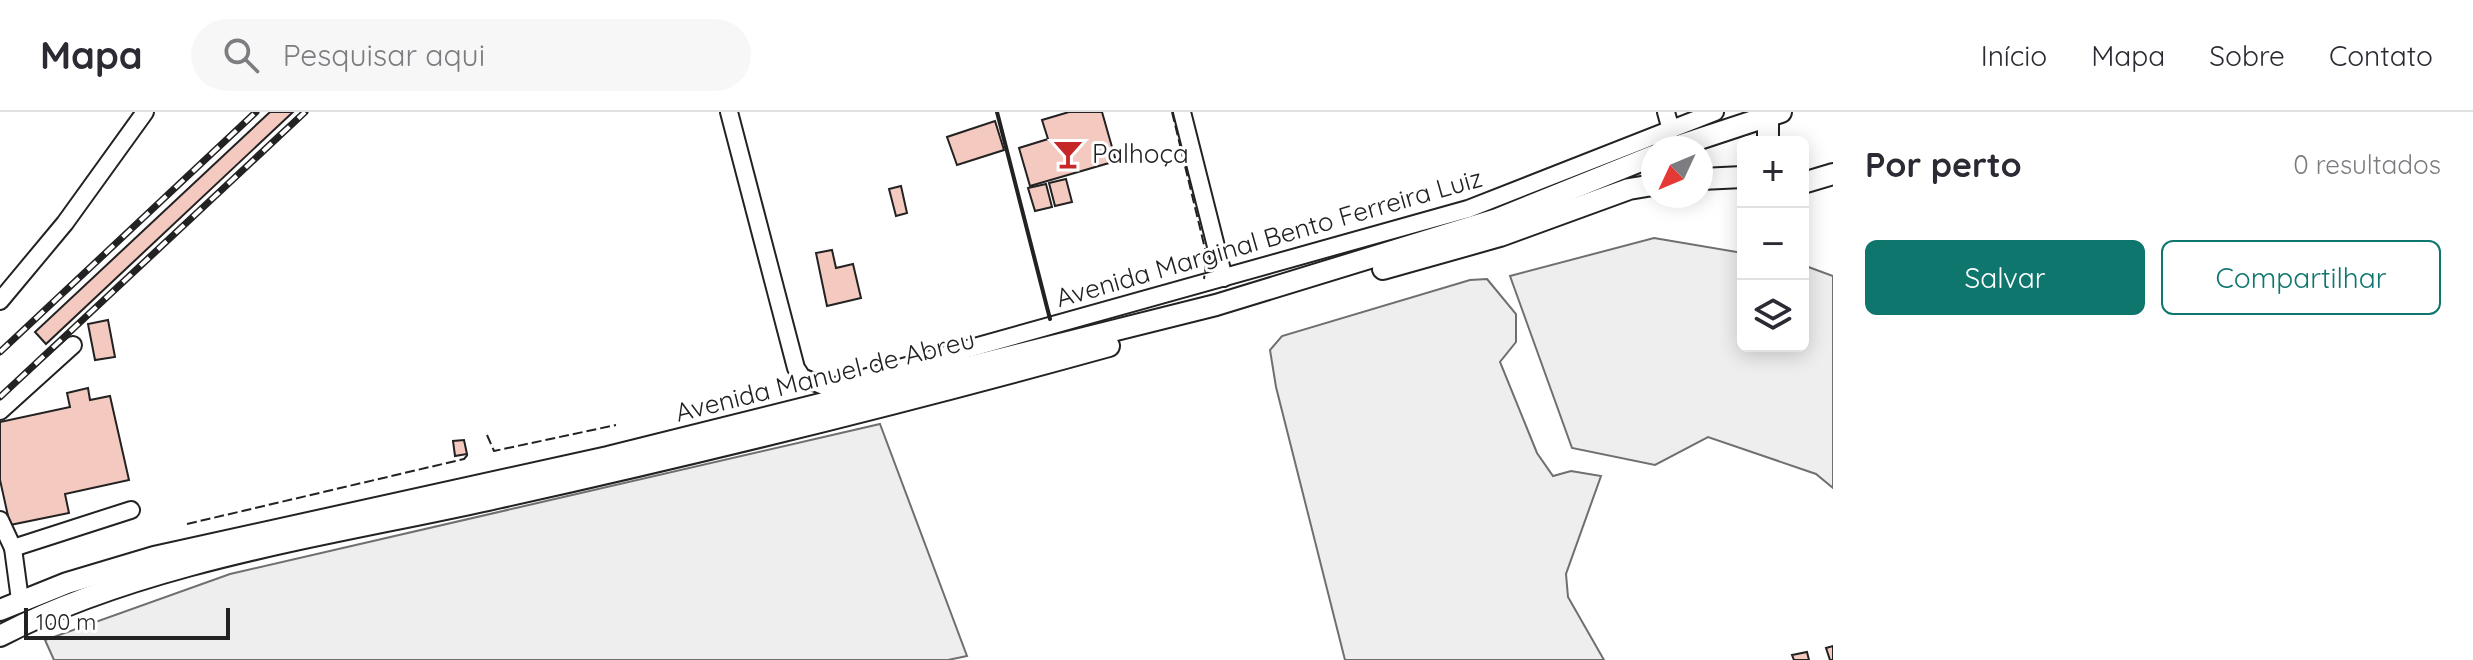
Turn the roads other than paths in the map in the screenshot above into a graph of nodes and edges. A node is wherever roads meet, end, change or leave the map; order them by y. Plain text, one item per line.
1 (145, 112) edge
2 (729, 112) edge
3 (1182, 112) edge
4 (1666, 112) edge
5 (1715, 112) edge
6 (1772, 113) edge
7 (1670, 136) edge
8 (1676, 136) edge
9 (1683, 136) edge
10 (1769, 136) edge
11 (1641, 149) edge
12 (1641, 161) edge
13 (1833, 174) edge
14 (1737, 177) edge
15 (1713, 178) edge
16 (1809, 181) edge
17 (1641, 188) edge
18 (1224, 278) junction
19 (0, 301) edge
20 (73, 345) dead end
21 (0, 411) edge
22 (131, 510) dead end
23 (0, 520) edge
24 (13, 548) junction
25 (20, 600) junction
26 (0, 610) edge
27 (0, 636) edge

1 - 19 street
2 - 18 street, Avenida Marginal Bento Ferreira Luiz
3 - 18 street
4 - 7 street
5 - 8 street, Avenida Marginal Bento Ferreira Luiz
6 - 9 main road
6 - 10 main road
11 - 18 street, Avenida Marginal Bento Ferreira Luiz
12 - 25 main road, Avenida Manuel de Abreu
13 - 16 main road
14 - 15 main road
17 - 27 main road, Avenida Manuel de Abreu
20 - 21 street
22 - 24 street
23 - 24 street
24 - 25 street
25 - 26 main road, Avenida Manuel de Abreu

